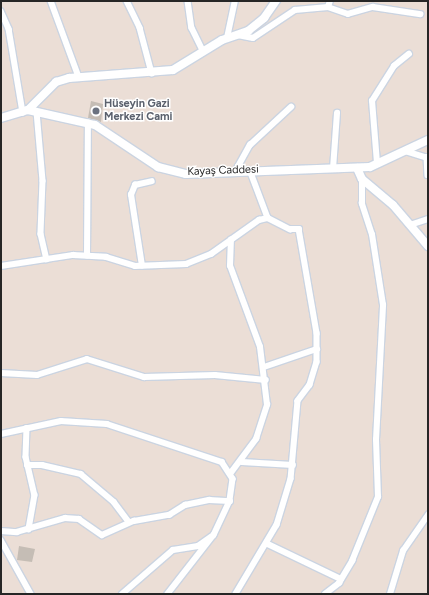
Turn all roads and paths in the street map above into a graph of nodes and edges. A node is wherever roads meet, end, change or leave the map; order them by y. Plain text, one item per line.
1 (51, 1) edge
2 (127, 1) edge
3 (188, 1) edge
4 (235, 1) edge
5 (276, 1) edge
6 (330, 1) edge
7 (328, 7) junction
8 (1, 11) edge
9 (420, 14) dead end
10 (236, 35) junction
11 (227, 38) junction
12 (203, 51) junction
13 (408, 54) dead end
14 (152, 73) junction
15 (79, 77) junction
16 (291, 107) dead end
17 (25, 111) junction
18 (37, 112) junction
19 (337, 113) dead end
20 (1, 118) edge
21 (88, 123) junction
22 (428, 140) edge
23 (404, 151) junction
24 (428, 158) edge
25 (377, 163) junction
26 (357, 168) junction
27 (333, 169) junction
28 (236, 170) junction
29 (250, 170) junction
30 (428, 175) edge
31 (362, 179) junction
32 (152, 181) dead end
33 (268, 218) junction
34 (428, 219) edge
35 (410, 224) junction
36 (231, 240) junction
37 (428, 246) edge
38 (87, 256) junction
39 (47, 260) junction
40 (1, 266) edge
41 (142, 266) junction
42 (317, 349) junction
43 (264, 367) junction
44 (1, 373) edge
45 (266, 380) junction
46 (27, 428) junction
47 (1, 434) edge
48 (242, 462) junction
49 (27, 465) junction
50 (293, 465) junction
51 (230, 474) junction
52 (230, 501) junction
53 (428, 514) edge
54 (129, 522) junction
55 (29, 529) junction
56 (1, 531) edge
57 (214, 535) junction
58 (1, 540) edge
59 (268, 544) junction
60 (342, 579) junction
61 (31, 594) edge
62 (122, 594) edge
63 (168, 594) edge
64 (236, 594) edge
65 (325, 594) edge
66 (390, 594) edge

1 - 15 street
2 - 14 street
3 - 12 street
4 - 11 street
5 - 10 street
6 - 7 street
7 - 9 street
7 - 10 street
8 - 17 street
10 - 11 street
11 - 12 street
12 - 14 street
13 - 25 street
14 - 15 street
15 - 17 street
16 - 28 street
17 - 18 street, Kayaş Caddesi
17 - 20 street
18 - 21 street, Kayaş Caddesi
18 - 39 street
19 - 27 street
21 - 28 street, Kayaş Caddesi
21 - 38 street
22 - 23 street, Kayaş Caddesi
23 - 24 street
23 - 25 street, Kayaş Caddesi
24 - 30 street
25 - 26 street, Kayaş Caddesi
26 - 27 street, Kayaş Caddesi
26 - 31 street
27 - 29 street, Kayaş Caddesi
28 - 29 street, Kayaş Caddesi
29 - 33 street
31 - 35 street
31 - 60 street
32 - 41 street
33 - 36 street
33 - 42 street
34 - 35 street
35 - 37 street
36 - 41 street
36 - 43 street
38 - 39 street
38 - 41 street
39 - 40 street
42 - 43 street
42 - 50 street
43 - 45 street
44 - 45 street
45 - 48 street
46 - 47 street
46 - 49 street
46 - 51 street
48 - 50 street
48 - 51 street
49 - 54 street
49 - 55 street
50 - 59 street
51 - 52 street
52 - 54 street
52 - 57 street
53 - 66 street
54 - 55 street
55 - 56 street
57 - 62 street
57 - 63 street
58 - 61 street
59 - 60 street
59 - 64 street
60 - 65 street

